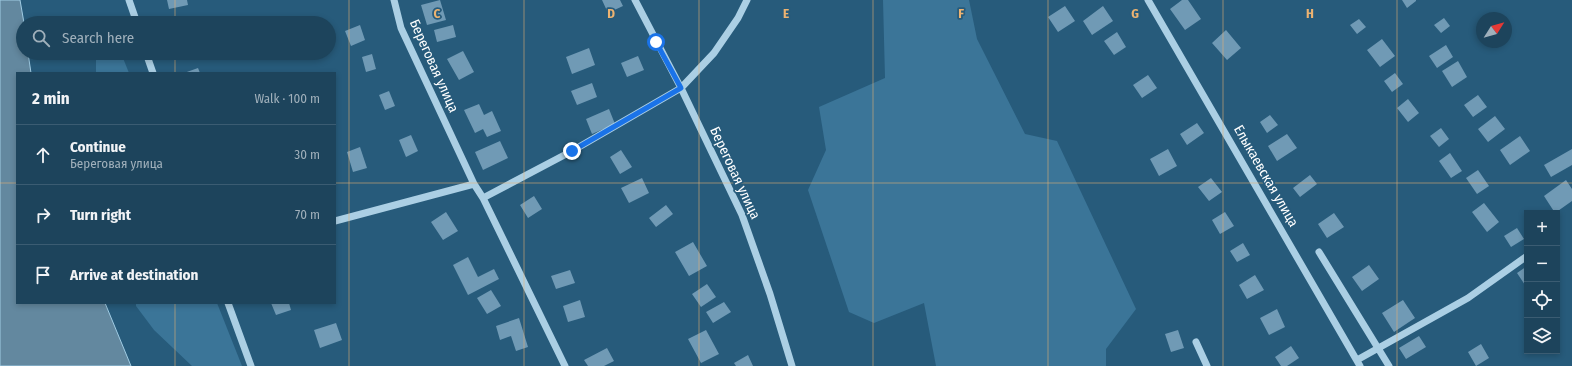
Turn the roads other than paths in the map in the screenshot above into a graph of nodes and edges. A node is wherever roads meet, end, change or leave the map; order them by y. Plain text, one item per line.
1 (129, 0) edge
2 (394, 0) edge
3 (635, 0) edge
4 (747, 0) edge
5 (1148, 0) edge
6 (135, 16) edge
7 (148, 60) edge
8 (153, 72) edge
9 (681, 88) junction
10 (474, 184) junction
11 (483, 198) junction
12 (336, 221) edge
13 (1319, 252) dead end
14 (1524, 258) edge
15 (228, 304) edge
16 (1196, 342) dead end
17 (1378, 348) junction
18 (1359, 363) edge
19 (251, 366) edge
20 (565, 366) edge
21 (792, 366) edge
22 (1207, 366) edge
23 (1389, 366) edge

1 - 6 street
2 - 10 street, Береговая улица
3 - 9 street, Береговая улица
4 - 9 street
5 - 18 street, Елыкаевская улица
7 - 8 street
9 - 11 street
9 - 21 street, Береговая улица
10 - 11 street, Береговая улица
10 - 12 street
11 - 20 street, Береговая улица
13 - 17 street
14 - 17 street
15 - 19 street
16 - 22 street
17 - 18 street
17 - 23 street

